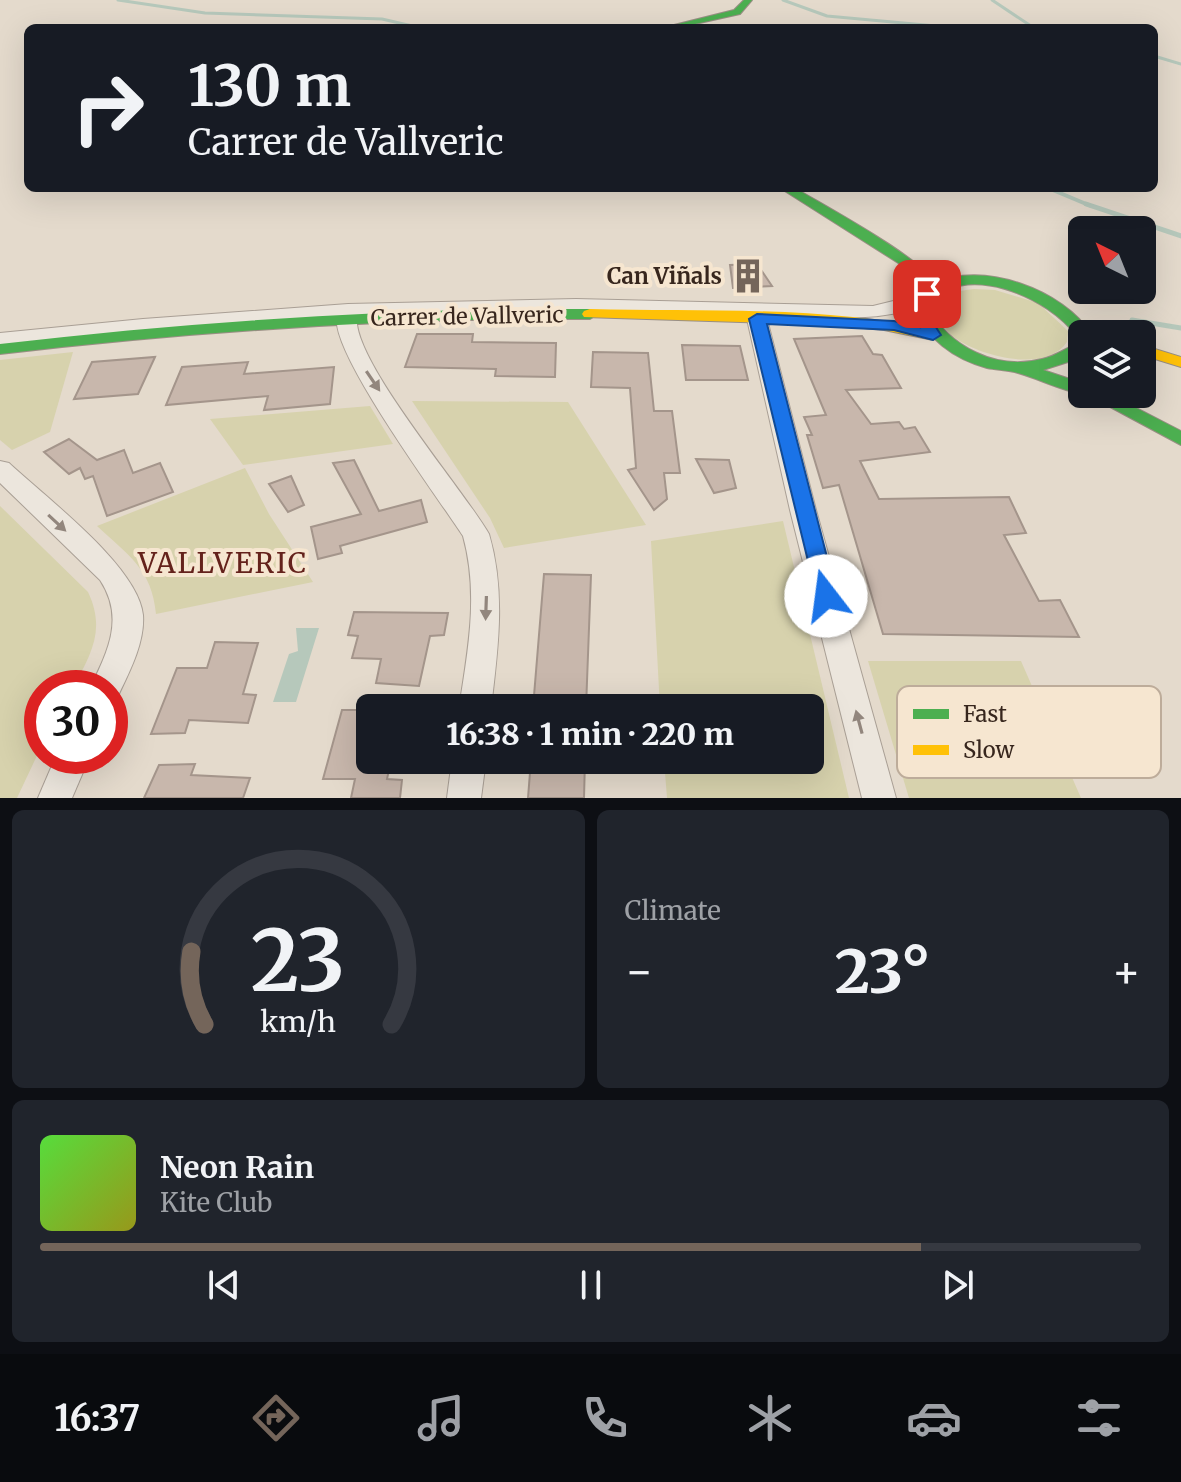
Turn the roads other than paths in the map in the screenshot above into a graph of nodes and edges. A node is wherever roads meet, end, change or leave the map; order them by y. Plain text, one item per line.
1 (748, 0) edge
2 (684, 24) edge
3 (793, 192) edge
4 (908, 263) junction
5 (967, 282) junction
6 (925, 297) junction
7 (346, 314) junction
8 (757, 319) junction
9 (1073, 320) edge
10 (933, 335) junction
11 (0, 339) edge
12 (0, 349) edge
13 (1156, 355) edge
14 (1156, 361) edge
15 (1068, 362) edge
16 (1181, 364) edge
17 (1017, 367) junction
18 (1068, 384) edge
19 (1122, 408) edge
20 (1181, 439) edge
21 (0, 469) edge
22 (114, 670) edge
23 (477, 694) edge
24 (65, 774) edge
25 (467, 774) edge
26 (55, 798) edge
27 (464, 798) edge
28 (879, 798) edge

1 - 2 main road
3 - 4 main road
4 - 5 main road
4 - 6 main road
5 - 6 main road
5 - 9 main road
6 - 7 street, Carrer de Vallveric
6 - 10 main road
7 - 8 main road, Carrer de Vallveric
7 - 11 street, Carrer de Vallveric
7 - 12 main road, Carrer de Vallveric
7 -> 23 street
8 - 10 main road, Carrer de Vallveric
28 -> 8 street
10 - 17 main road, Carrer de Vallveric
13 - 16 main road
14 - 16 main road
15 - 17 main road
17 - 18 main road
19 - 20 main road
21 -> 22 street
24 - 26 street
25 - 27 street

